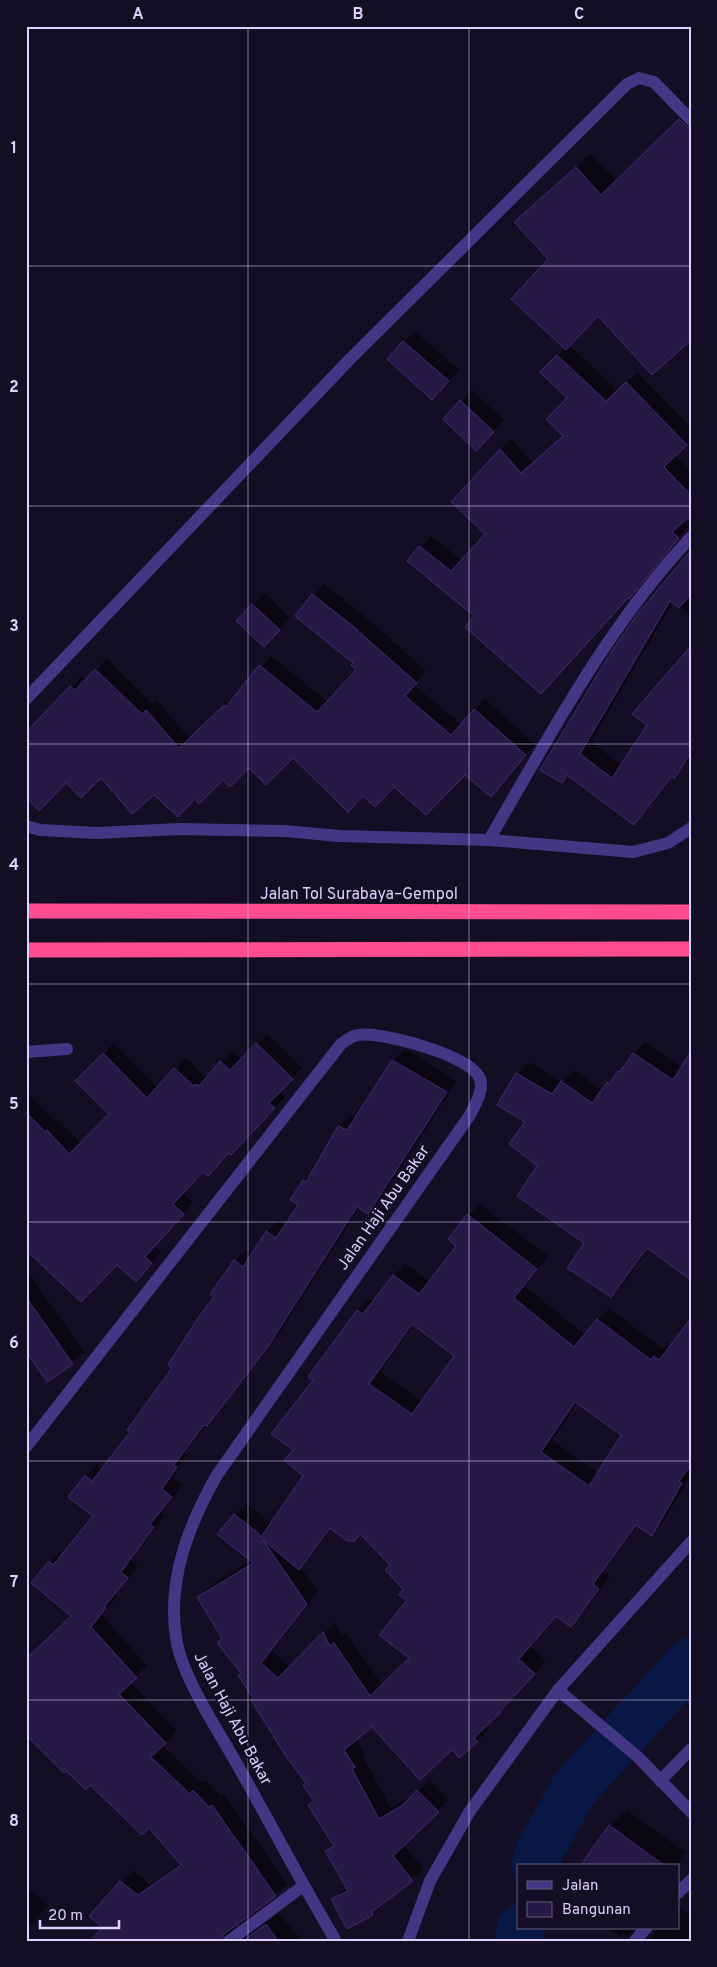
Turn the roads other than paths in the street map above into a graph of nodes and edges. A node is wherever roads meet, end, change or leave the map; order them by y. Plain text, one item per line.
1 (691, 120) edge
2 (691, 537) edge
3 (26, 699) edge
4 (26, 826) edge
5 (691, 828) edge
6 (489, 840) junction
7 (26, 912) edge
8 (691, 912) edge
9 (26, 950) edge
10 (691, 950) edge
11 (67, 1049) dead end
12 (26, 1052) edge
13 (26, 1447) edge
14 (691, 1542) edge
15 (558, 1690) junction
16 (691, 1749) edge
17 (660, 1781) junction
18 (691, 1812) edge
19 (691, 1880) edge
20 (303, 1886) junction
21 (680, 1891) edge
22 (644, 1930) edge
23 (229, 1941) edge
24 (336, 1941) edge
25 (408, 1941) edge
26 (635, 1941) edge

1 - 3 street
2 - 6 street
4 - 6 street
5 - 6 street
7 - 8 highway, Jalan Tol Surabaya–Gempol
9 - 10 highway
11 - 12 street
13 - 20 street, Jalan Haji Abu Bakar
14 - 15 street
15 - 17 street
15 - 25 street
16 - 17 street
17 - 18 street
19 - 21 street
20 - 23 street
20 - 24 street, Jalan Haji Abu Bakar
22 - 26 street

